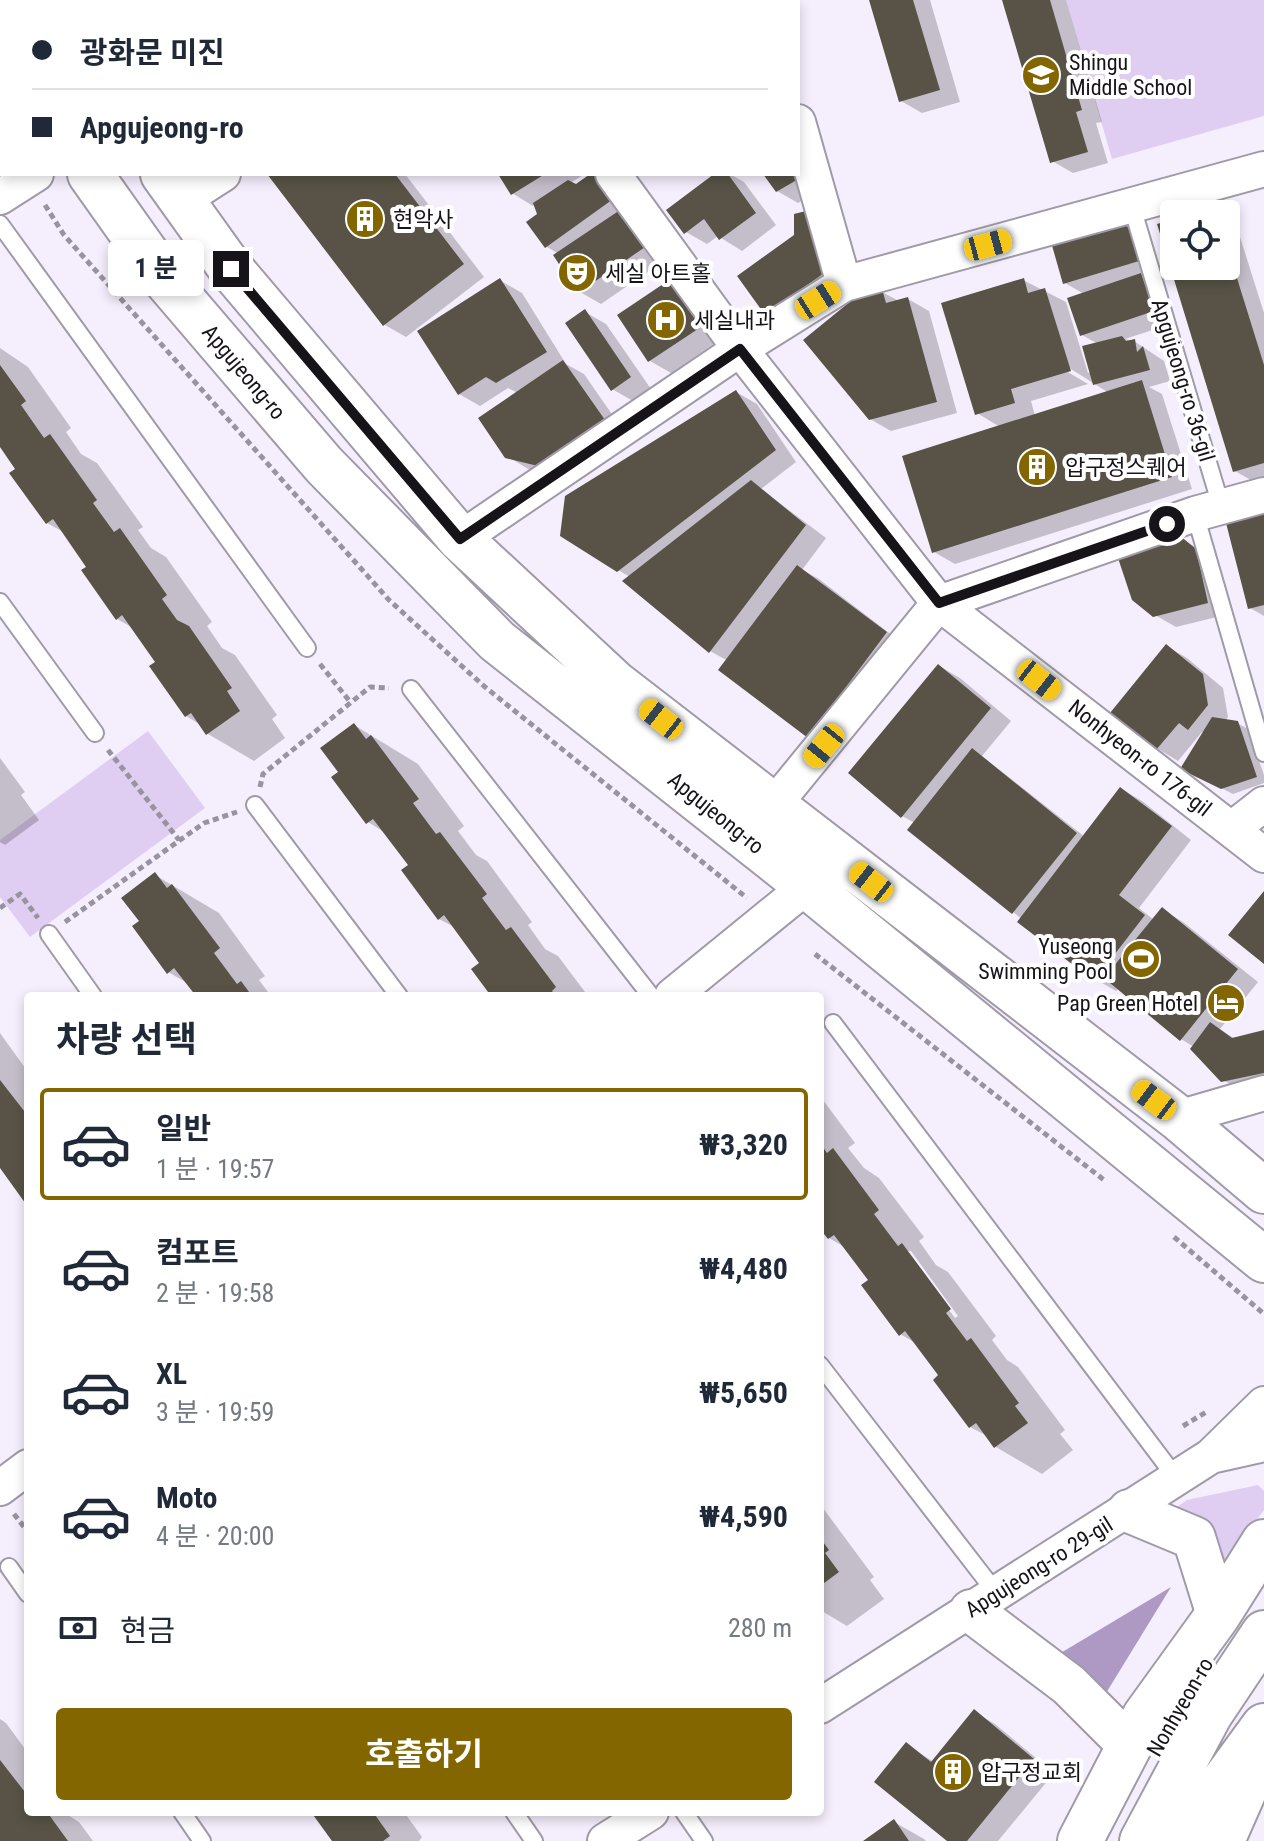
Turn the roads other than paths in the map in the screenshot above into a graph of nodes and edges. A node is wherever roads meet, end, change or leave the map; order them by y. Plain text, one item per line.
1 (800, 129) edge
2 (1264, 169) edge
3 (33, 176) edge
4 (91, 176) edge
5 (216, 176) edge
6 (614, 176) edge
7 (172, 188) edge
8 (0, 197) edge
9 (1132, 207) junction
10 (0, 224) edge
11 (844, 284) junction
12 (740, 349) junction
13 (1264, 495) edge
14 (1208, 510) junction
15 (460, 539) junction
16 (0, 602) edge
17 (939, 603) junction
18 (307, 648) road end
19 (411, 689) road end
20 (95, 733) road end
21 (1264, 753) edge
22 (1264, 804) edge
23 (255, 805) road end
24 (773, 806) junction
25 (1232, 829) junction
26 (1264, 855) edge
27 (807, 886) junction
28 (49, 934) road end
29 (90, 992) edge
30 (396, 992) edge
31 (648, 992) edge
32 (677, 992) edge
33 (833, 1023) dead end
34 (1264, 1093) edge
35 (1178, 1118) junction
36 (1264, 1191) edge
37 (1264, 1260) edge
38 (824, 1371) edge
39 (1264, 1404) edge
40 (1264, 1444) edge
41 (1211, 1456) junction
42 (24, 1470) edge
43 (1177, 1479) junction
44 (0, 1488) edge
45 (1129, 1511) junction
46 (1264, 1542) edge
47 (9, 1567) dead end
48 (1264, 1581) edge
49 (24, 1588) edge
50 (984, 1602) junction
51 (1218, 1615) junction
52 (1264, 1633) edge
53 (824, 1703) edge
54 (1131, 1725) junction
55 (1264, 1726) edge
56 (1264, 1748) edge
57 (185, 1816) edge
58 (517, 1816) edge
59 (645, 1816) edge
60 (687, 1816) edge
61 (202, 1841) edge
62 (534, 1841) edge
63 (605, 1841) edge
64 (704, 1841) edge
65 (1060, 1841) edge
66 (1080, 1841) edge
67 (1106, 1841) edge
68 (1142, 1841) edge
69 (1180, 1841) edge
70 (1223, 1841) edge

1 - 11 street
2 - 9 street
3 - 8 street
4 - 27 main road, Apgujeong-ro
5 - 7 street
6 - 12 street, Nonhyeon-ro 176-gil
7 - 15 main road, Apgujeong-ro
9 - 11 street
9 - 14 lane, Apgujeong-ro 36-gil
10 - 18 lane
11 - 12 street
12 - 15 street
12 - 17 street, Nonhyeon-ro 176-gil
13 - 14 street
14 - 17 street
14 - 21 lane, Apgujeong-ro 36-gil
15 - 24 main road, Apgujeong-ro
16 - 20 lane
17 - 24 street
17 - 25 street, Nonhyeon-ro 176-gil
19 - 31 lane
22 - 25 street
23 - 30 lane
24 - 35 main road, Apgujeong-ro
25 - 26 street, Nonhyeon-ro 176-gil
27 - 32 street
27 - 37 main road, Apgujeong-ro
28 - 29 lane
33 - 43 lane
34 - 35 street
35 - 36 main road, Apgujeong-ro
38 - 50 lane
39 - 41 street
40 - 41 street, Apgujeong-ro 29-gil
41 - 43 street, Apgujeong-ro 29-gil
42 - 44 street
43 - 45 street, Apgujeong-ro 29-gil
45 - 50 street, Apgujeong-ro 29-gil
45 - 51 street
46 - 51 main road, Nonhyeon-ro
47 - 49 lane
48 - 67 main road, Nonhyeon-ro
50 - 53 street, Apgujeong-ro 29-gil
50 - 54 street
51 - 54 main road, Nonhyeon-ro
52 - 68 main road, Nonhyeon-ro
54 - 65 street
54 - 66 main road, Nonhyeon-ro
55 - 69 main road
56 - 70 street
57 - 61 lane
58 - 62 lane
59 - 63 street
60 - 64 lane

